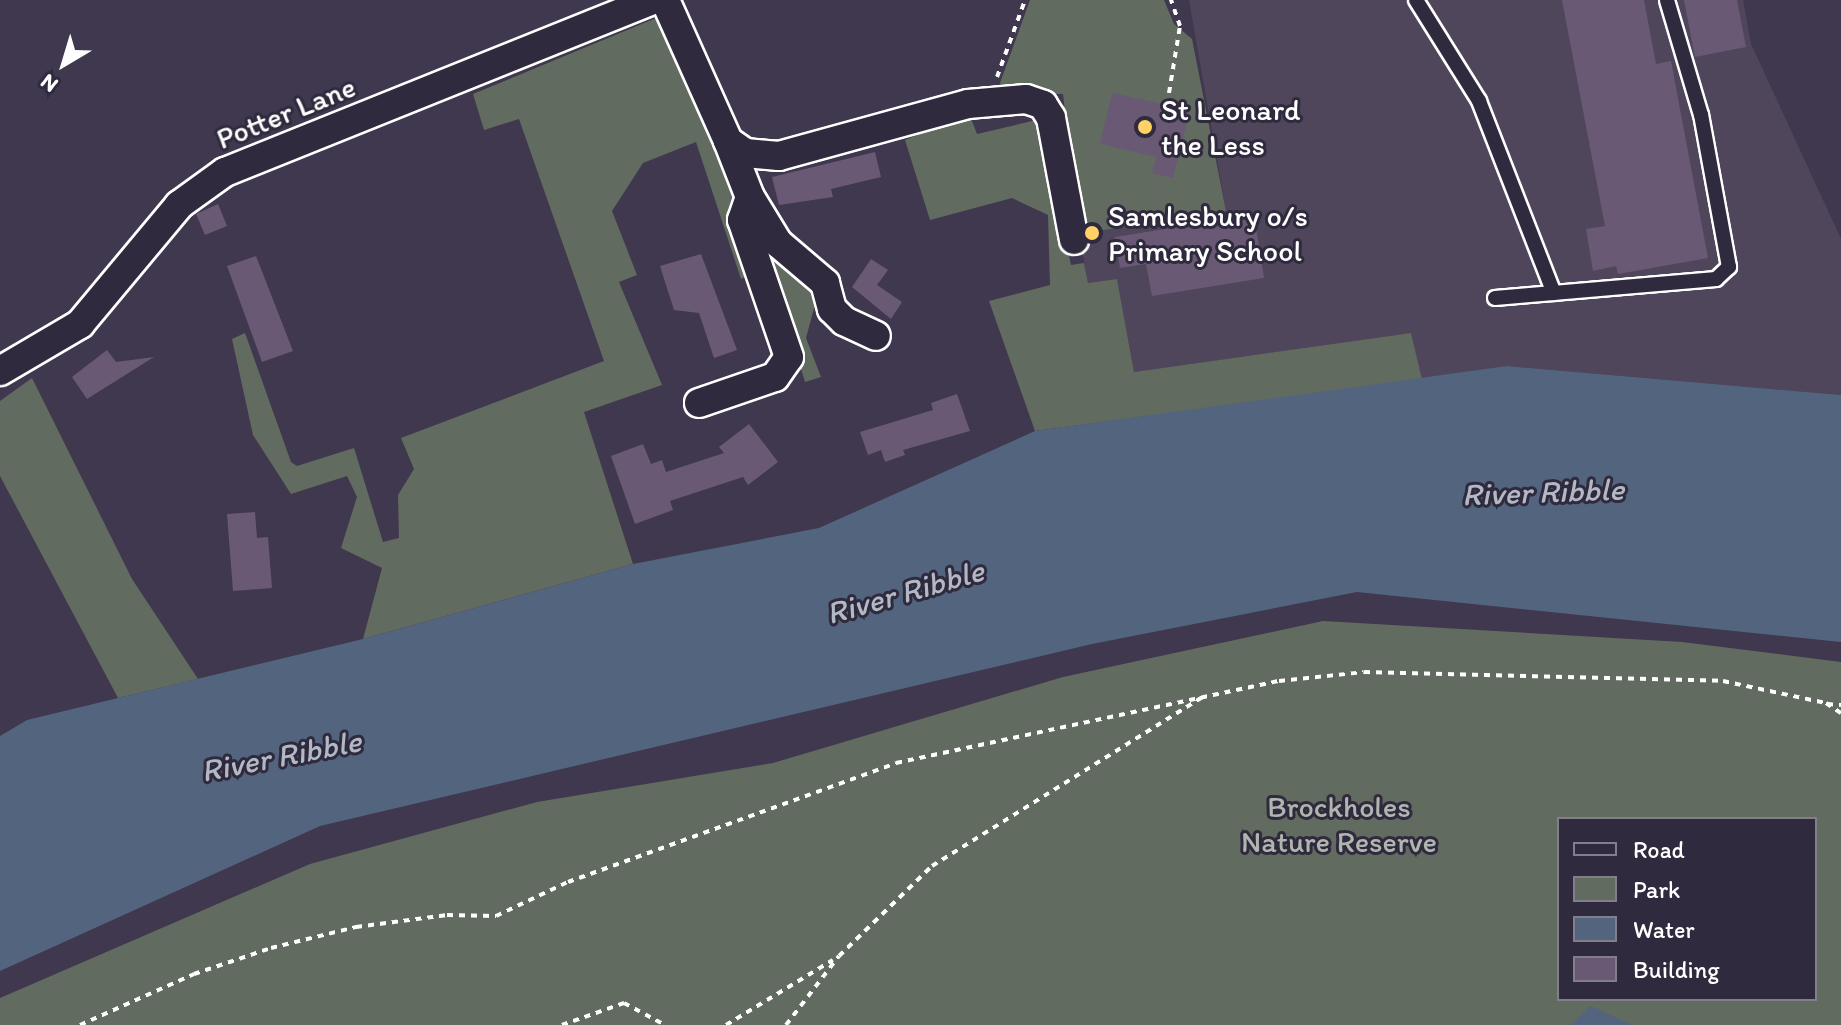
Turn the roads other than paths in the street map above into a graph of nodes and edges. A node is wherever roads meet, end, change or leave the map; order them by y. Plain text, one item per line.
1 (653, 0) edge
2 (665, 0) edge
3 (1416, 0) edge
4 (1667, 0) edge
5 (728, 141) junction
6 (750, 197) junction
7 (1074, 240) dead end
8 (1554, 293) junction
9 (1495, 298) dead end
10 (876, 336) dead end
11 (0, 371) edge
12 (699, 403) dead end

1 - 11 street, Potter Lane
2 - 5 street
3 - 8 lane
4 - 8 lane
5 - 6 street
5 - 7 street
6 - 10 street
6 - 12 street
8 - 9 lane

